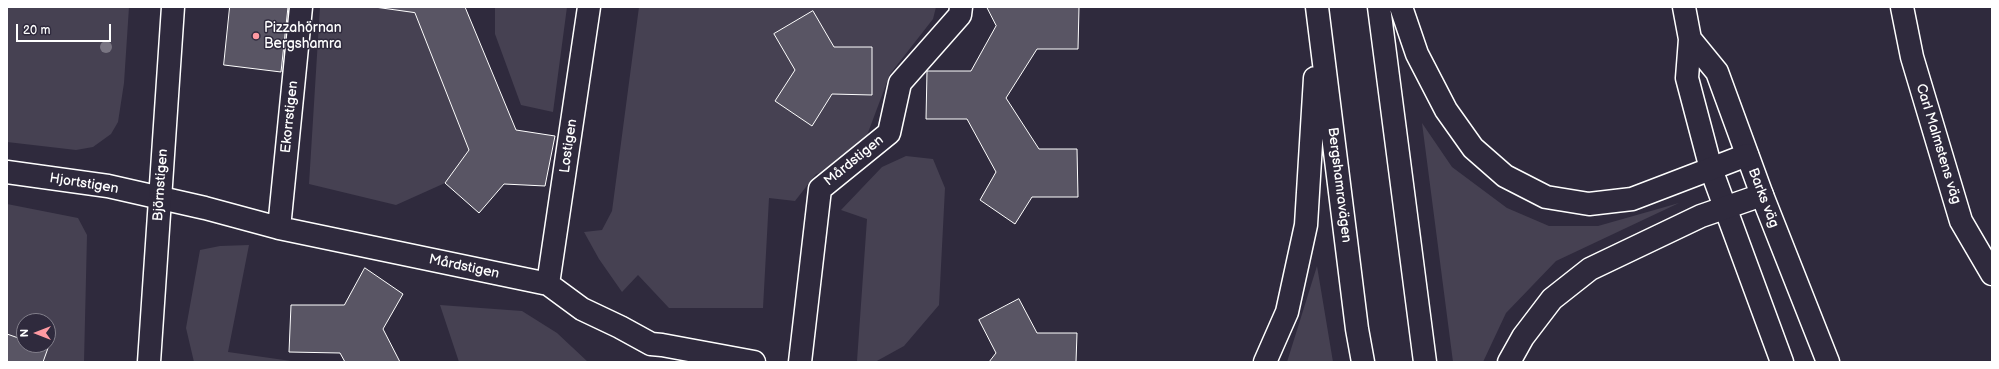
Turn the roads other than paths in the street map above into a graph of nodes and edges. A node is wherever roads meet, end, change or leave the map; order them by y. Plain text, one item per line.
1 (173, 7) edge
2 (301, 7) edge
3 (589, 7) edge
4 (961, 7) edge
5 (1379, 7) edge
6 (1401, 7) edge
7 (1684, 7) edge
8 (1902, 7) edge
9 (1318, 17) edge
10 (1690, 39) junction
11 (1747, 155) junction
12 (1711, 169) junction
13 (7, 172) edge
14 (1762, 195) junction
15 (160, 198) junction
16 (1725, 208) junction
17 (279, 228) junction
18 (1992, 274) edge
19 (548, 284) junction
20 (149, 362) edge
21 (754, 362) edge
22 (800, 362) edge
23 (1265, 362) edge
24 (1363, 362) edge
25 (1425, 362) edge
26 (1509, 362) edge
27 (1782, 362) edge
28 (1828, 362) edge

1 - 15 main road, Björnstigen
2 - 17 main road, Ekorrstigen
3 - 19 main road, Lostigen
4 - 22 main road, Mårdstigen
5 - 25 main road
6 - 12 main road
7 - 10 main road, Barks väg
8 - 18 main road, Carl Malmstens väg
9 - 23 main road
9 - 24 main road, Bergshamravägen
10 - 11 main road, Barks väg
10 - 12 main road, Barks väg
11 - 12 main road
11 - 14 main road, Barks väg
12 - 16 main road, Barks väg
13 - 15 main road, Hjortstigen
14 - 16 main road
14 - 28 main road, Barks väg
15 - 17 main road, Mårdstigen
15 - 20 main road, Björnstigen
16 - 26 main road
16 - 27 main road, Barks väg
17 - 19 main road, Mårdstigen
19 - 21 main road, Mårdstigen

